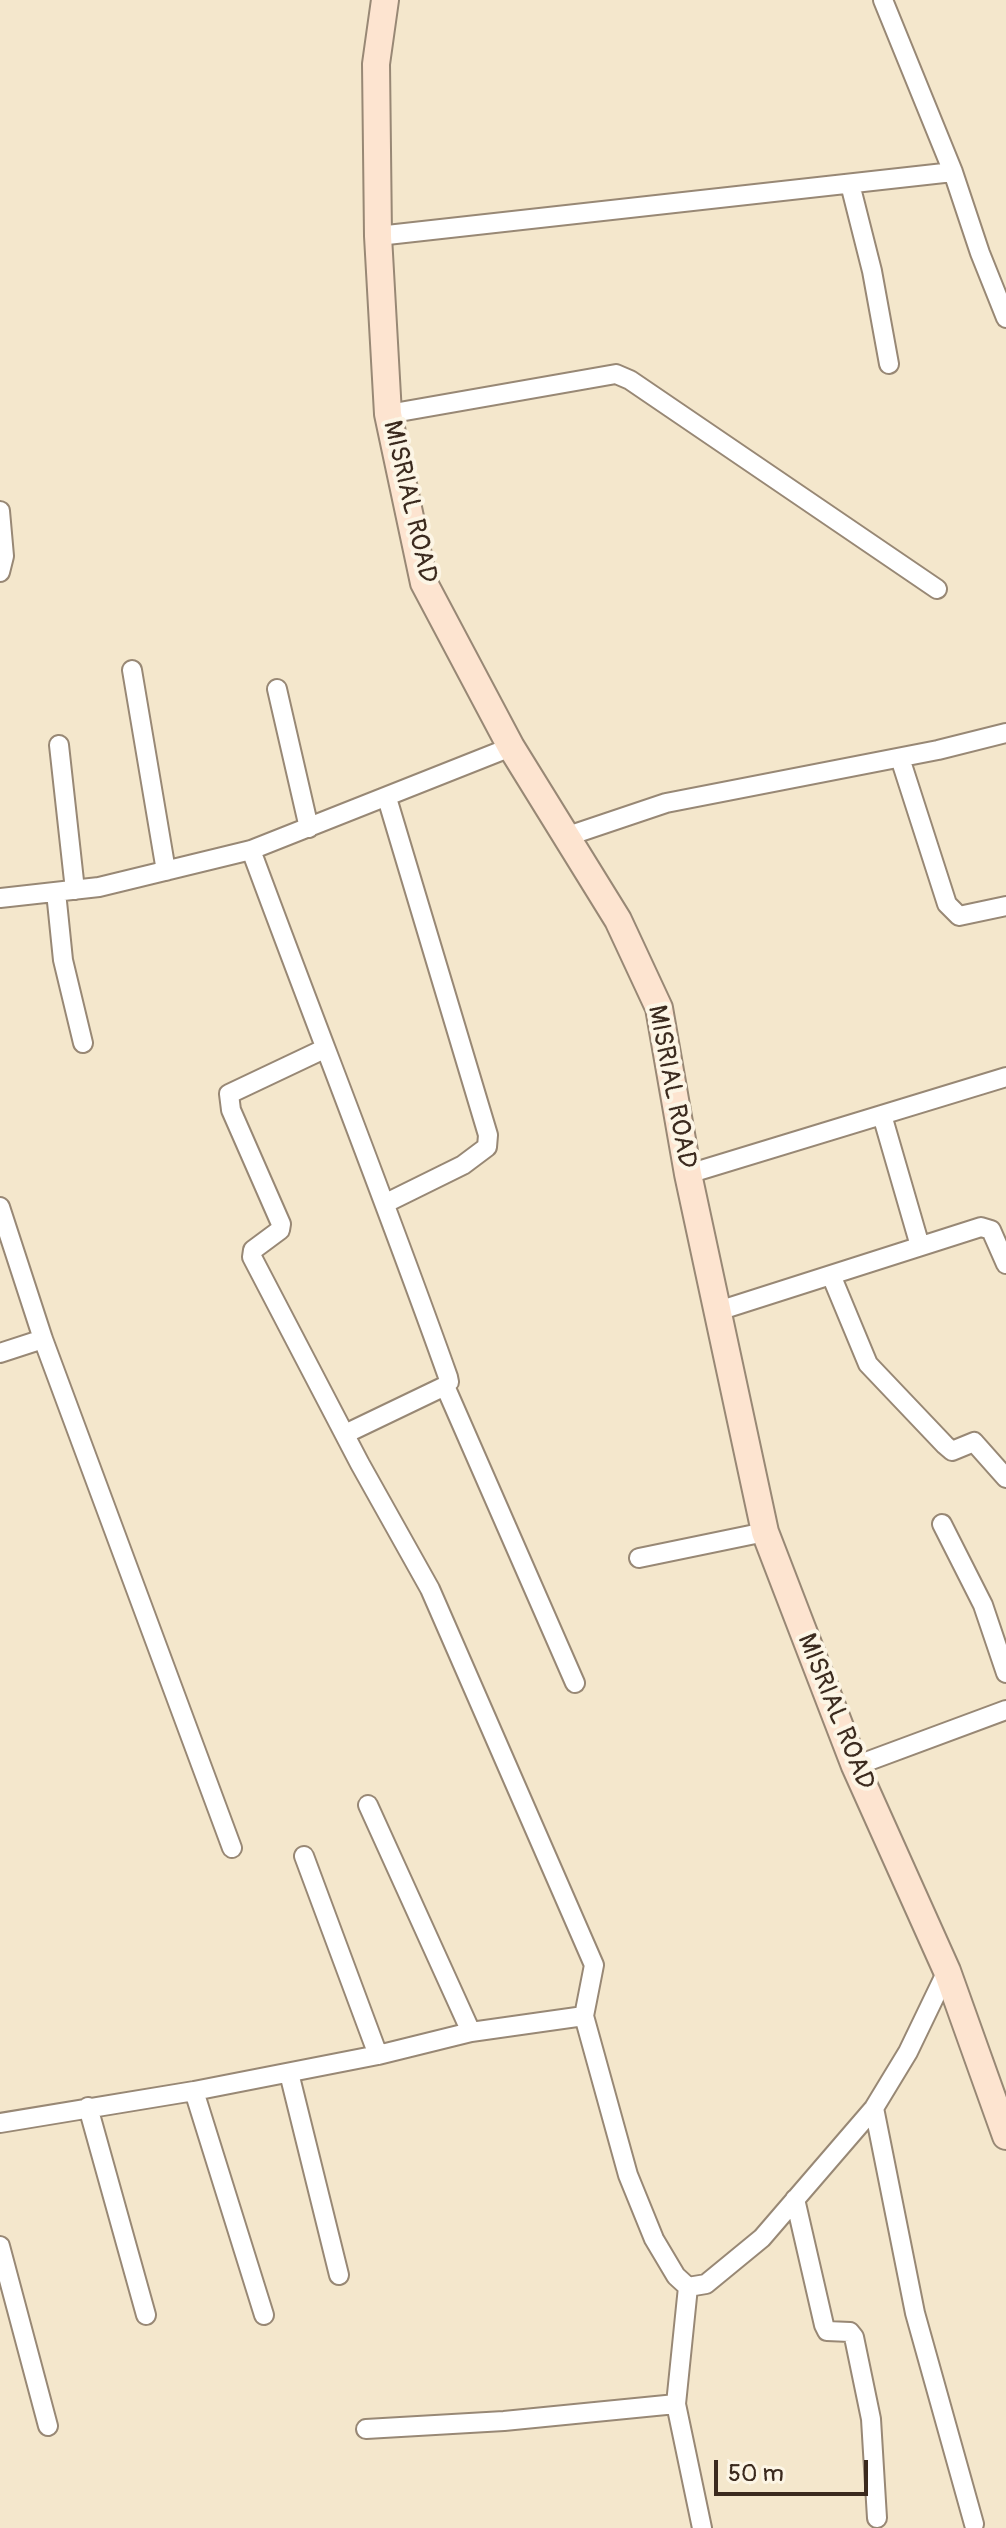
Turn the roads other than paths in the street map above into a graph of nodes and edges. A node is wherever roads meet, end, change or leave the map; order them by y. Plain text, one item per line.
1 (385, 0) edge
2 (883, 0) edge
3 (953, 172) junction
4 (850, 184) junction
5 (378, 236) junction
6 (1006, 318) edge
7 (889, 364) dead end
8 (388, 414) junction
9 (0, 511) edge
10 (0, 572) edge
11 (937, 589) dead end
12 (132, 670) dead end
13 (277, 689) dead end
14 (1006, 733) edge
15 (59, 745) dead end
16 (511, 747) junction
17 (900, 758) junction
18 (387, 798) junction
19 (309, 828) junction
20 (565, 837) junction
21 (251, 850) junction
22 (166, 871) junction
23 (75, 890) junction
24 (56, 892) junction
25 (0, 898) edge
26 (1006, 905) edge
27 (83, 1043) dead end
28 (324, 1049) junction
29 (1006, 1077) edge
30 (882, 1115) junction
31 (688, 1174) junction
32 (386, 1203) junction
33 (0, 1207) edge
34 (920, 1246) junction
35 (1006, 1264) edge
36 (831, 1275) junction
37 (718, 1311) junction
38 (43, 1339) junction
39 (0, 1353) edge
40 (445, 1386) junction
41 (345, 1434) junction
42 (1006, 1478) edge
43 (942, 1524) dead end
44 (765, 1532) junction
45 (639, 1558) dead end
46 (1006, 1673) edge
47 (575, 1683) dead end
48 (1006, 1710) edge
49 (855, 1766) junction
50 (368, 1805) dead end
51 (232, 1848) dead end
52 (304, 1856) dead end
53 (947, 1971) junction
54 (584, 2016) junction
55 (471, 2032) junction
56 (378, 2055) junction
57 (289, 2073) junction
58 (194, 2091) junction
59 (88, 2107) junction
60 (874, 2108) junction
61 (0, 2123) edge
62 (1006, 2136) edge
63 (795, 2199) junction
64 (0, 2246) edge
65 (339, 2275) dead end
66 (688, 2287) junction
67 (146, 2315) dead end
68 (264, 2315) dead end
69 (676, 2404) junction
70 (48, 2426) dead end
71 (366, 2429) dead end
72 (877, 2518) dead end
73 (974, 2524) dead end
74 (702, 2528) edge

1 - 5 main road, MISRIAL ROAD
2 - 3 street
3 - 4 street
3 - 6 street
4 - 5 street
4 - 7 street
5 - 8 main road, MISRIAL ROAD
8 - 11 street
8 - 16 main road, MISRIAL ROAD
9 - 10 street
12 - 22 street
13 - 19 street
14 - 17 street
15 - 23 street
16 - 18 street
16 - 20 main road, MISRIAL ROAD
17 - 20 street
17 - 26 street
18 - 19 street
18 - 32 street
19 - 21 street
20 - 31 main road, MISRIAL ROAD
21 - 22 street
21 - 28 street
22 - 23 street
23 - 24 street
24 - 25 street
24 - 27 street
28 - 32 street
28 - 41 street
29 - 30 street
30 - 31 street
30 - 34 street
31 - 37 main road, MISRIAL ROAD
32 - 40 street
33 - 38 street
34 - 35 street
34 - 36 street
36 - 37 street
36 - 42 street
37 - 44 main road, MISRIAL ROAD
38 - 39 street
38 - 51 street
40 - 41 street
40 - 47 street
41 - 54 street
43 - 46 street
44 - 45 street
44 - 49 main road, MISRIAL ROAD
48 - 49 street
49 - 53 main road, MISRIAL ROAD
50 - 55 street
52 - 56 street
53 - 60 street
53 - 62 main road, MISRIAL ROAD
54 - 55 street
54 - 66 street
55 - 56 street
56 - 57 street
57 - 58 street
57 - 65 street
58 - 59 street
58 - 68 street
59 - 61 street
59 - 67 street
60 - 63 street
60 - 73 street
63 - 66 street
63 - 72 street
64 - 70 street
66 - 69 street
69 - 71 street
69 - 74 street

